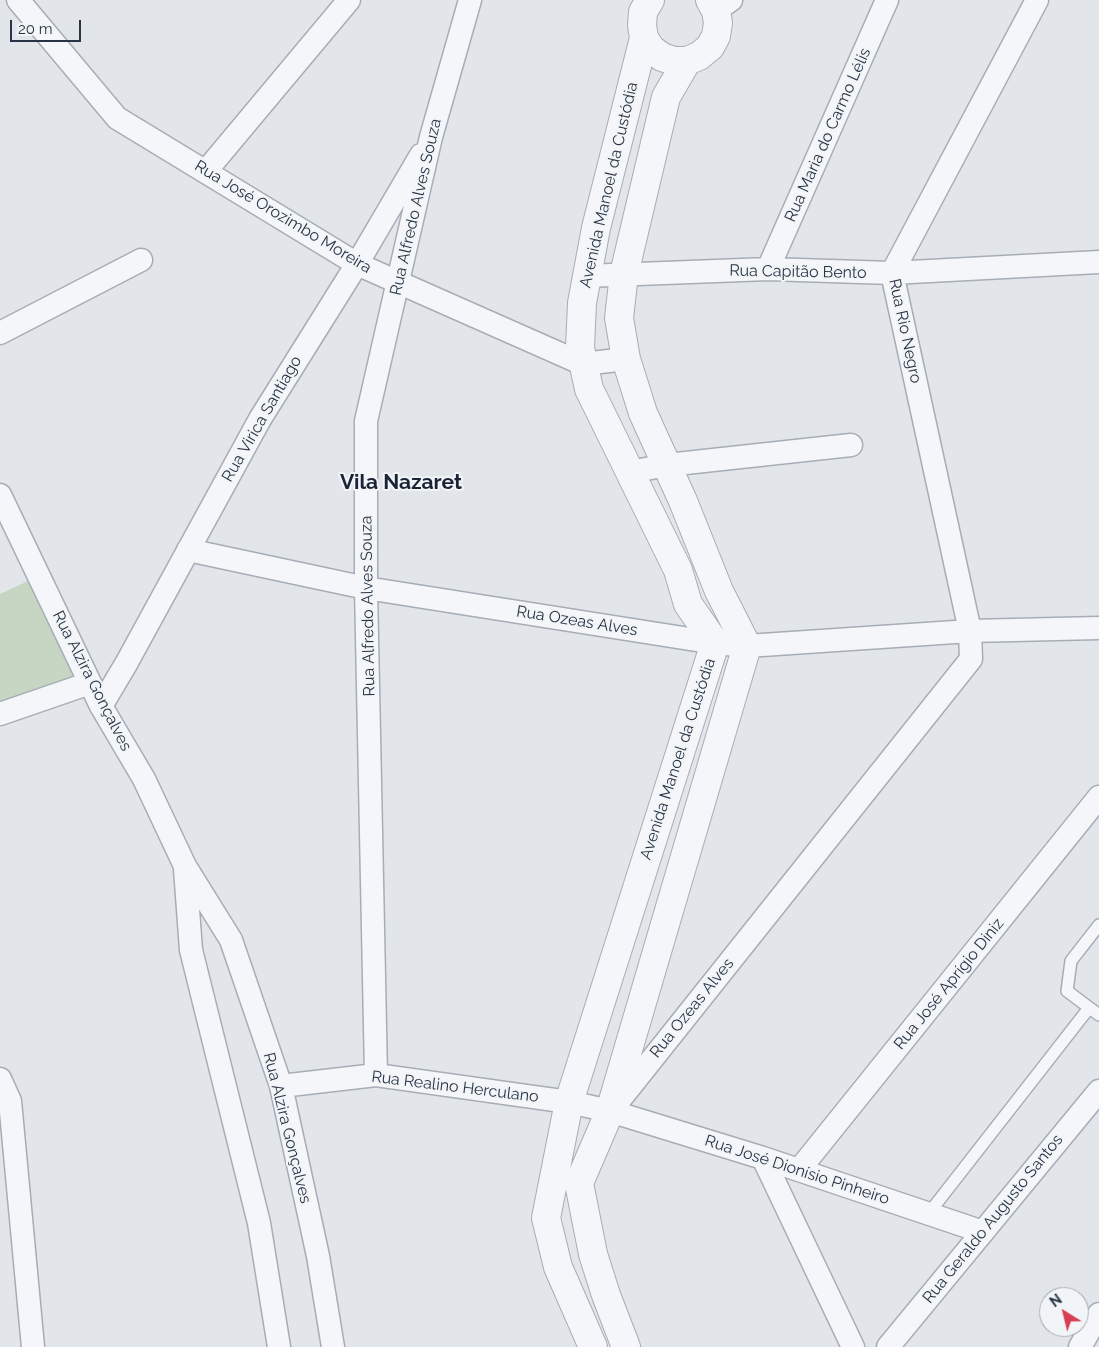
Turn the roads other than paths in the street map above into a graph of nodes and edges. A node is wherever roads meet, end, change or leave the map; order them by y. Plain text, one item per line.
1 (18, 0) edge
2 (349, 0) edge
3 (470, 0) edge
4 (650, 0) edge
5 (887, 0) edge
6 (1037, 0) edge
7 (719, 4) edge
8 (644, 38) junction
9 (687, 61) junction
10 (431, 137) junction
11 (206, 171) junction
12 (141, 260) dead end
13 (1099, 262) edge
14 (357, 264) junction
15 (768, 269) junction
16 (892, 273) junction
17 (624, 274) junction
18 (586, 276) junction
19 (400, 281) junction
20 (0, 333) edge
21 (626, 359) junction
22 (584, 364) junction
23 (851, 444) dead end
24 (667, 465) junction
25 (630, 472) junction
26 (0, 495) edge
27 (188, 550) junction
28 (366, 588) junction
29 (1099, 628) edge
30 (970, 631) junction
31 (715, 643) junction
32 (747, 646) junction
33 (90, 683) junction
34 (101, 706) junction
35 (0, 714) edge
36 (1099, 797) edge
37 (185, 866) junction
38 (1099, 925) edge
39 (1090, 1008) junction
40 (1099, 1015) edge
41 (376, 1075) junction
42 (0, 1078) edge
43 (280, 1086) junction
44 (1099, 1091) edge
45 (569, 1102) junction
46 (610, 1111) junction
47 (762, 1158) junction
48 (799, 1170) junction
49 (929, 1213) junction
50 (983, 1232) junction
51 (1099, 1314) edge
52 (33, 1347) edge
53 (279, 1347) edge
54 (333, 1347) edge
55 (593, 1347) edge
56 (626, 1347) edge
57 (853, 1347) edge
58 (888, 1347) edge
59 (1080, 1347) edge

1 - 11 street, Rua José Orozimbo Moreira
2 - 11 street
3 - 10 street, Rua Alfredo Alves Souza
4 - 8 street, Avenida Manoel da Custódia
5 - 15 street, Rua Maria do Carmo Lélis
6 - 16 street, Rua Rio Negro
7 - 9 street
8 - 9 street
8 - 18 street, Avenida Manoel da Custódia
9 - 17 street
10 - 14 street, Rua Virica Santiago
10 - 19 street, Rua Alfredo Alves Souza
11 - 14 street, Rua José Orozimbo Moreira
12 - 20 street
13 - 16 street, Rua Capitão Bento
14 - 19 street, Rua José Orozimbo Moreira
14 - 27 street, Rua Virica Santiago
15 - 16 street, Rua Capitão Bento
15 - 17 street, Rua Capitão Bento
16 - 30 street, Rua Rio Negro
17 - 18 street, Rua Capitão Bento
17 - 21 street
18 - 22 street, Avenida Manoel da Custódia
19 - 22 street, Rua José Orozimbo Moreira
19 - 28 street, Rua Alfredo Alves Souza
21 - 22 street
21 - 24 street
22 - 25 street, Avenida Manoel da Custódia
23 - 24 street
24 - 25 street
24 - 32 street
25 - 31 street, Avenida Manoel da Custódia
26 - 33 street, Rua Alzira Gonçalves
27 - 28 street, Rua Ozeas Alves
27 - 34 street, Rua Virica Santiago
28 - 31 street, Rua Ozeas Alves
28 - 41 street, Rua Alfredo Alves Souza
29 - 30 street, Rua Ozeas Alves
30 - 32 street, Rua Ozeas Alves
30 - 46 street, Rua Ozeas Alves
31 - 32 street, Rua Ozeas Alves
31 - 45 street, Avenida Manoel da Custódia
32 - 46 street, Avenida Manoel da Custódia
33 - 34 street, Rua Alzira Gonçalves
33 - 35 street
34 - 37 street, Rua Alzira Gonçalves
36 - 48 street, Rua José Aprígio Diniz
37 - 43 street, Rua Alzira Gonçalves
37 - 53 street, Rua Alzira Gonçalves
38 - 39 lane
39 - 40 lane
39 - 49 lane
41 - 43 street, Rua Realino Herculano
41 - 45 street, Rua Realino Herculano
42 - 52 street
43 - 54 street, Rua Alzira Gonçalves
44 - 50 street, Rua Geraldo Augusto Santos
45 - 46 street
45 - 55 street, Avenida Manoel da Custódia
46 - 47 street, Rua José Dionísio Pinheiro
46 - 56 street, Avenida Manoel da Custódia
47 - 48 street, Rua José Dionísio Pinheiro
47 - 57 street
48 - 49 street, Rua José Dionísio Pinheiro
49 - 50 street, Rua José Dionísio Pinheiro
50 - 58 street, Rua Geraldo Augusto Santos
51 - 59 street

